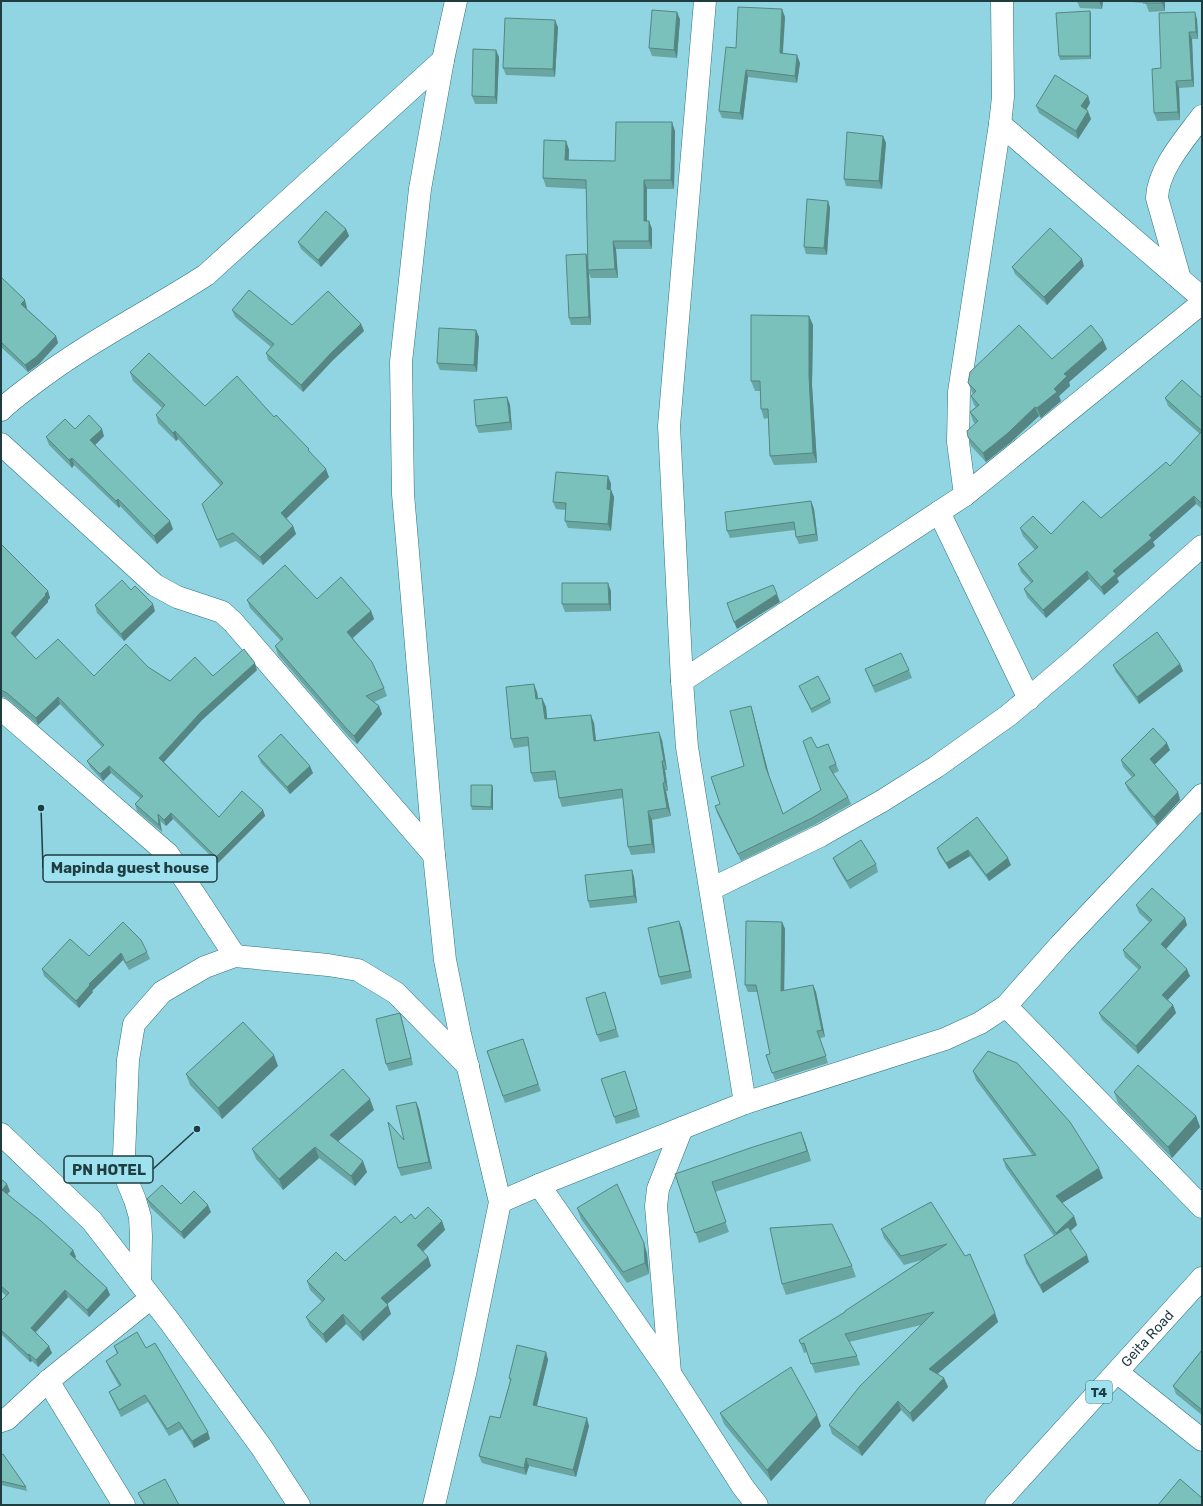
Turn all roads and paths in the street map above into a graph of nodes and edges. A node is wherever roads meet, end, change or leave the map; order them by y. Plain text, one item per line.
1 (456, 1) edge
2 (705, 1) edge
3 (1002, 1) edge
4 (443, 60) junction
5 (1202, 116) edge
6 (1000, 124) junction
7 (1180, 279) junction
8 (1202, 298) edge
9 (1202, 303) edge
10 (1, 410) edge
11 (1, 444) edge
12 (965, 495) junction
13 (939, 512) junction
14 (1202, 546) edge
15 (682, 681) junction
16 (1029, 699) junction
17 (1, 709) edge
18 (1202, 795) edge
19 (434, 855) junction
20 (711, 889) junction
21 (235, 956) junction
22 (1006, 1006) junction
23 (468, 1066) junction
24 (745, 1103) junction
25 (682, 1128) junction
26 (1, 1134) edge
27 (539, 1185) junction
28 (500, 1202) junction
29 (1202, 1207) edge
30 (1202, 1278) edge
31 (145, 1291) junction
32 (1118, 1372) junction
33 (671, 1375) junction
34 (48, 1381) junction
35 (1, 1421) edge
36 (1202, 1440) edge
37 (751, 1502) edge
38 (124, 1505) edge
39 (300, 1505) edge
40 (434, 1505) edge
41 (996, 1505) edge

1 - 4 main road
2 - 15 main road
3 - 6 main road
4 - 10 main road
4 - 19 main road
5 - 7 main road
6 - 7 main road
6 - 12 main road
7 - 8 main road
9 - 12 main road
11 - 19 main road
12 - 13 main road
13 - 15 main road
13 - 16 main road
14 - 16 main road
15 - 20 main road
16 - 20 main road
17 - 21 main road
18 - 22 main road
19 - 23 main road
20 - 24 main road
21 - 23 main road
21 - 31 main road
22 - 24 main road
22 - 29 main road
23 - 28 main road
24 - 25 main road
25 - 27 main road
25 - 33 main road
26 - 31 main road
27 - 28 main road
27 - 33 main road
28 - 40 main road
30 - 32 main road, Geita Road / T4
31 - 34 main road
31 - 39 main road
32 - 36 main road
32 - 41 main road, Geita Road / T4
33 - 37 main road
34 - 35 main road
34 - 38 main road

